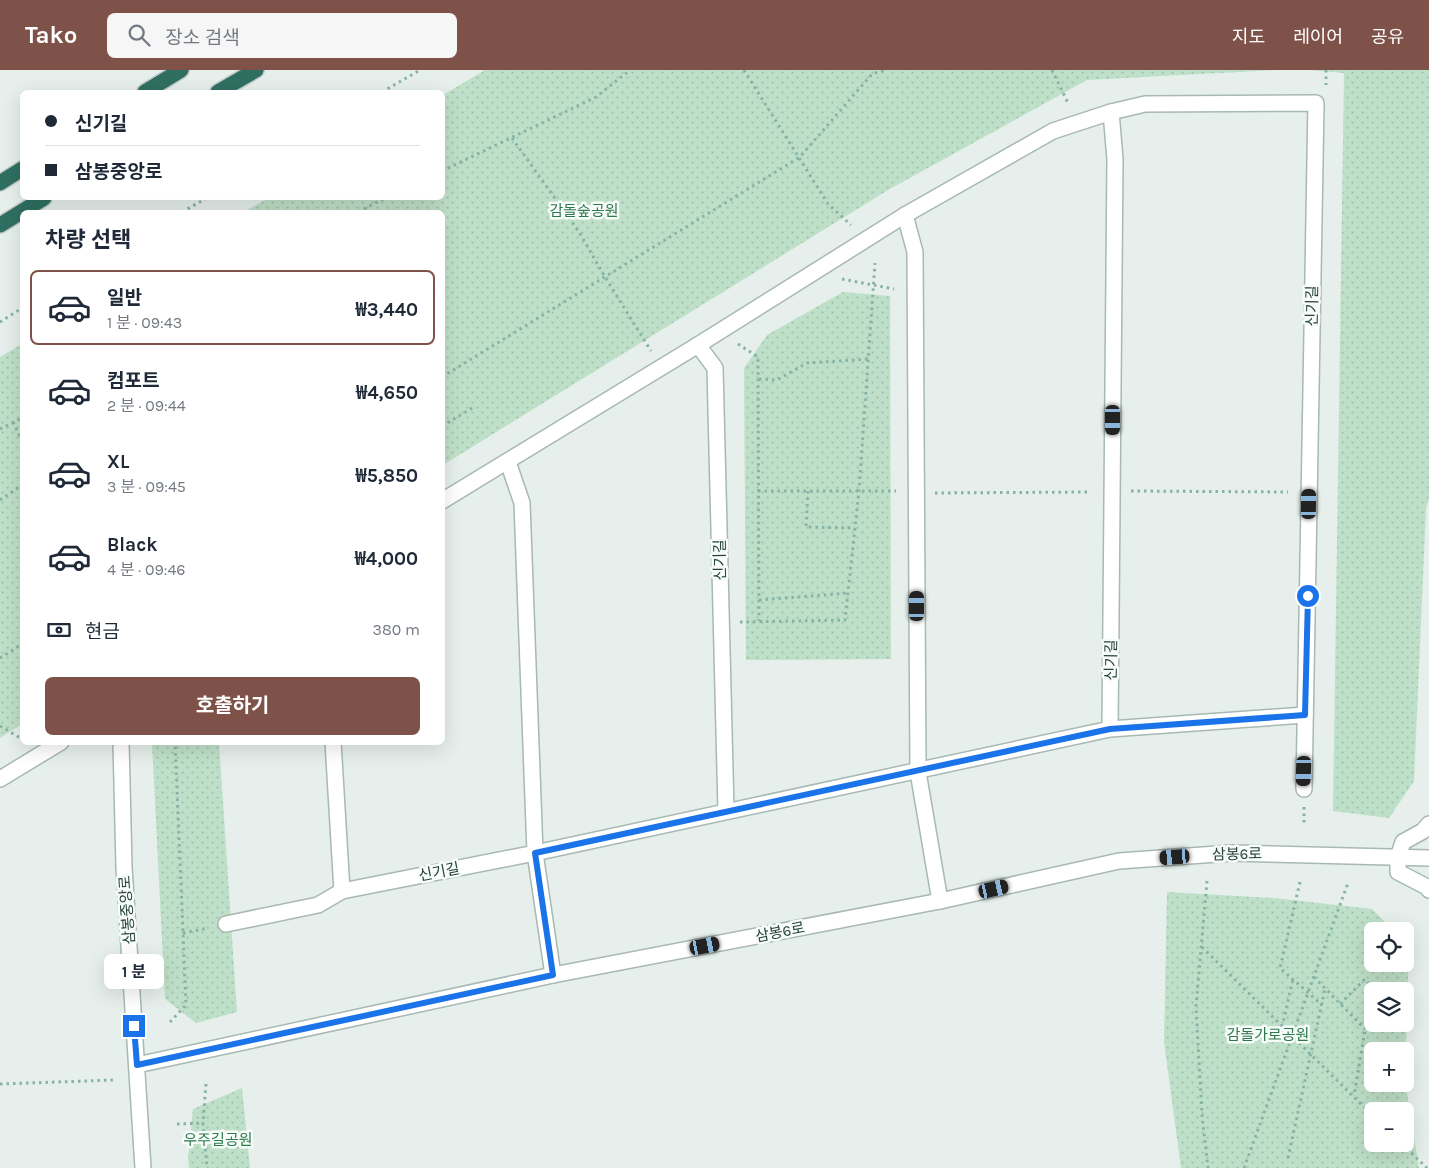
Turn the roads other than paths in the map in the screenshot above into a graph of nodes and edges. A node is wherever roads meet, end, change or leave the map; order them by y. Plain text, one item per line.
1 (181, 70) edge
2 (256, 70) edge
3 (148, 90) edge
4 (221, 90) edge
5 (1111, 112) junction
6 (20, 170) edge
7 (0, 183) edge
8 (41, 200) edge
9 (24, 210) edge
10 (20, 213) edge
11 (905, 215) junction
12 (0, 225) edge
13 (698, 345) junction
14 (508, 462) junction
15 (445, 499) edge
16 (1305, 715) junction
17 (1110, 729) junction
18 (56, 745) edge
19 (121, 745) edge
20 (333, 745) edge
21 (918, 772) junction
22 (0, 779) edge
23 (1304, 789) dead end
24 (726, 811) junction
25 (1429, 824) edge
26 (535, 853) junction
27 (1398, 857) junction
28 (1429, 858) edge
29 (342, 890) junction
30 (1429, 890) edge
31 (940, 901) junction
32 (226, 924) dead end
33 (553, 975) junction
34 (137, 1065) junction
35 (143, 1168) edge

1 - 3 highway
2 - 4 highway
5 - 11 street, 신기길
5 - 16 street, 신기길
5 - 17 street, 신기길
6 - 7 highway
8 - 9 highway
10 - 12 highway
11 - 13 street, 신기길
11 - 21 street
13 - 14 street, 신기길
13 - 24 street, 신기길
14 - 15 street, 신기길
14 - 26 street
16 - 17 street, 신기길
16 - 23 street, 신기길
17 - 21 street, 신기길
18 - 22 street
19 - 34 street, 삼봉중앙로
20 - 29 street
21 - 24 street, 신기길
21 - 31 street
24 - 26 street, 신기길
25 - 27 street
26 - 29 street, 신기길
26 - 33 street
27 - 28 street, 삼봉6로
27 - 30 street
27 - 31 street, 삼봉6로
29 - 32 street, 신기길
31 - 33 street, 삼봉6로
33 - 34 street, 삼봉6로
34 - 35 street, 삼봉중앙로

